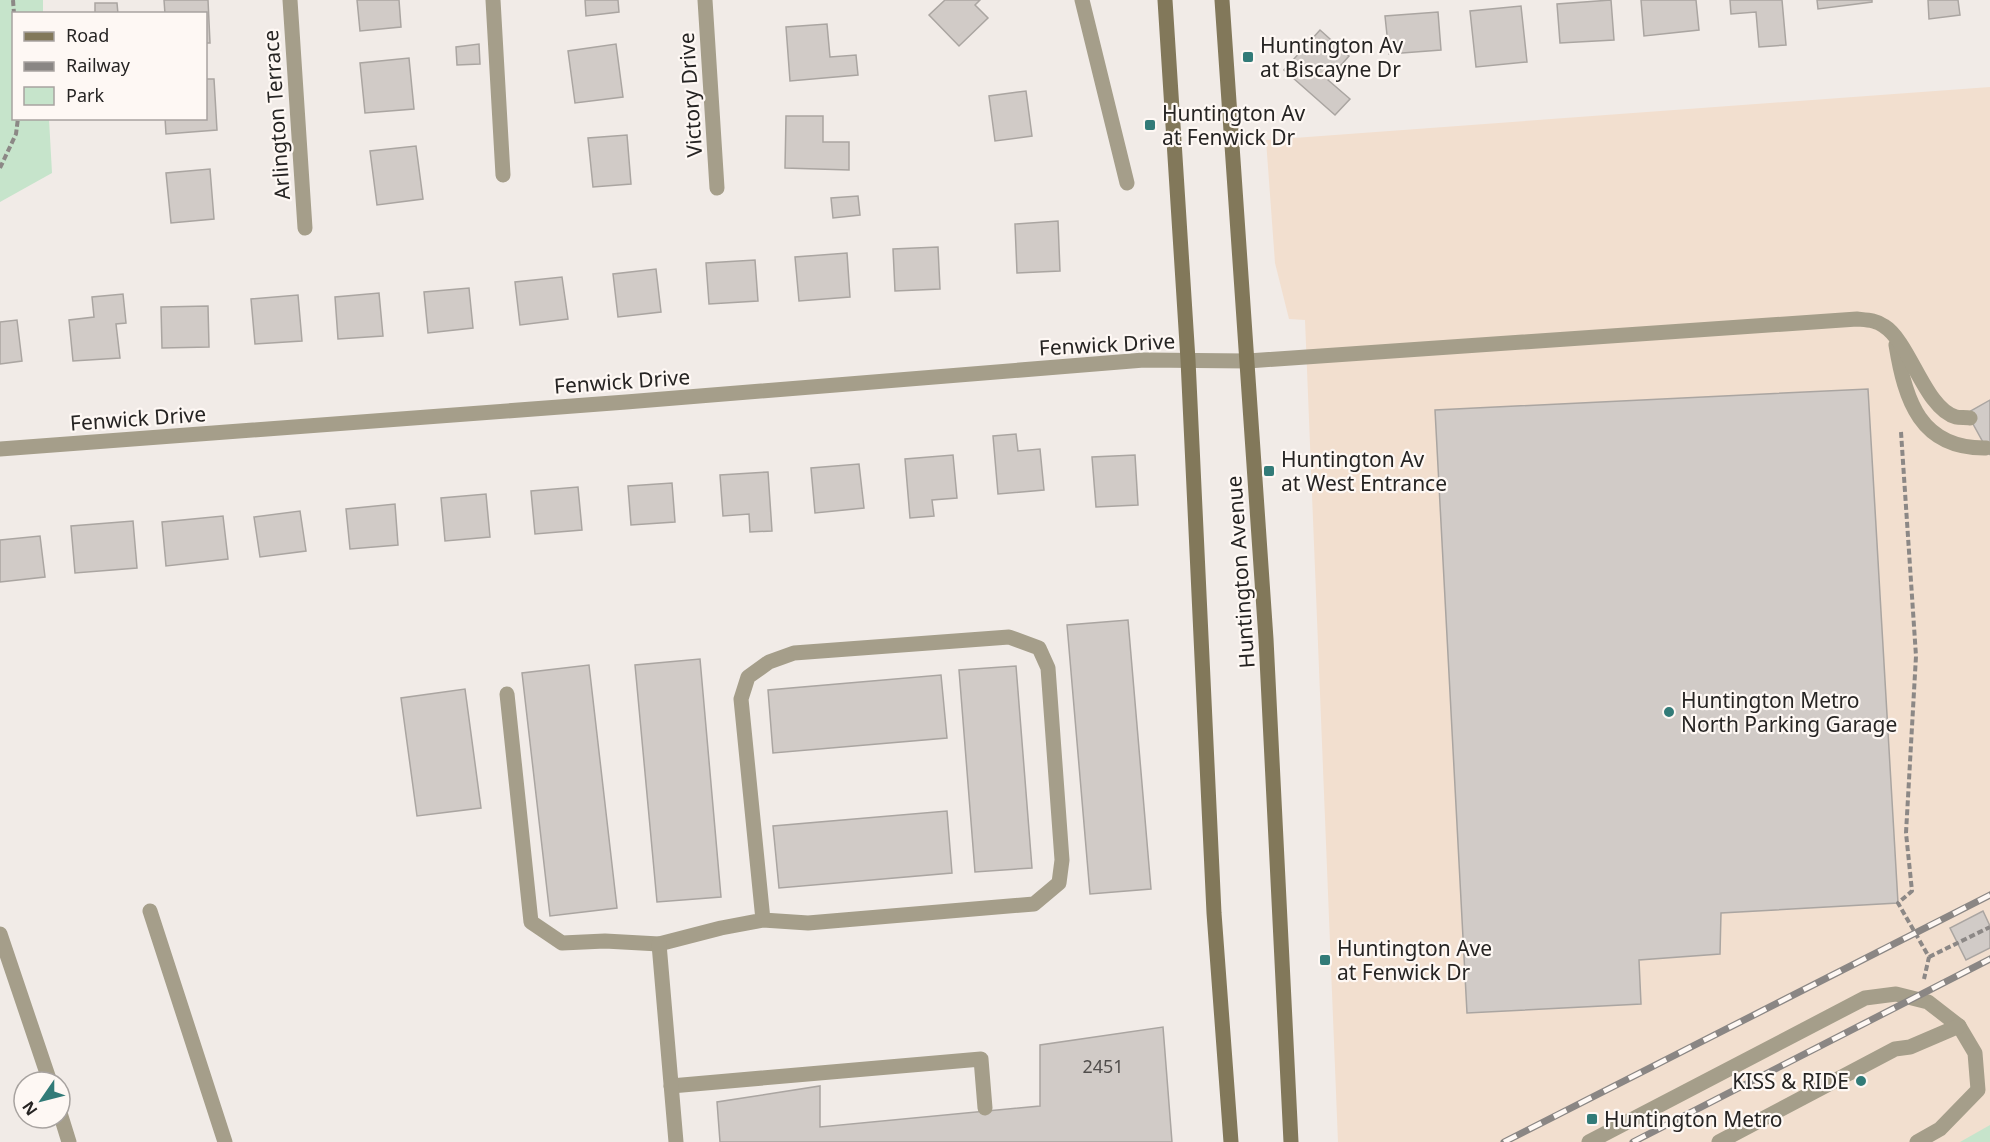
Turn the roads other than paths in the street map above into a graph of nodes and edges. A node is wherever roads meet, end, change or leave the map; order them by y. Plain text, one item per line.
1 (290, 0) edge
2 (493, 0) edge
3 (705, 0) edge
4 (1082, 0) edge
5 (1165, 0) edge
6 (1222, 0) edge
7 (503, 175) dead end
8 (1127, 183) dead end
9 (717, 188) dead end
10 (304, 228) dead end
11 (1894, 333) junction
12 (1188, 360) junction
13 (1248, 360) junction
14 (1970, 418) dead end
15 (1986, 448) dead end
16 (0, 449) edge
17 (507, 694) dead end
18 (150, 911) dead end
19 (763, 920) junction
20 (0, 934) edge
21 (659, 944) junction
22 (1959, 1026) junction
23 (46, 1070) edge
24 (671, 1086) junction
25 (985, 1108) dead end
26 (225, 1142) edge
27 (676, 1142) edge
28 (1231, 1142) edge
29 (1291, 1142) edge
30 (1589, 1142) edge
31 (1719, 1142) edge
32 (1917, 1142) edge

1 - 10 street, Arlington Terrace
2 - 7 street
3 - 9 street, Victory Drive
4 - 8 street
5 - 12 main road, Huntington Avenue
6 - 13 main road, Huntington Avenue
11 - 13 street, Fenwick Drive
11 - 14 street
11 - 15 street
12 - 13 street, Fenwick Drive
12 - 16 street, Fenwick Drive
12 - 28 main road, Huntington Avenue
13 - 29 main road, Huntington Avenue
17 - 21 street
18 - 26 street
19 - 19 street
19 - 21 street
20 - 23 street
21 - 24 street
22 - 30 street
22 - 31 street
22 - 32 street
24 - 25 street
24 - 27 street

